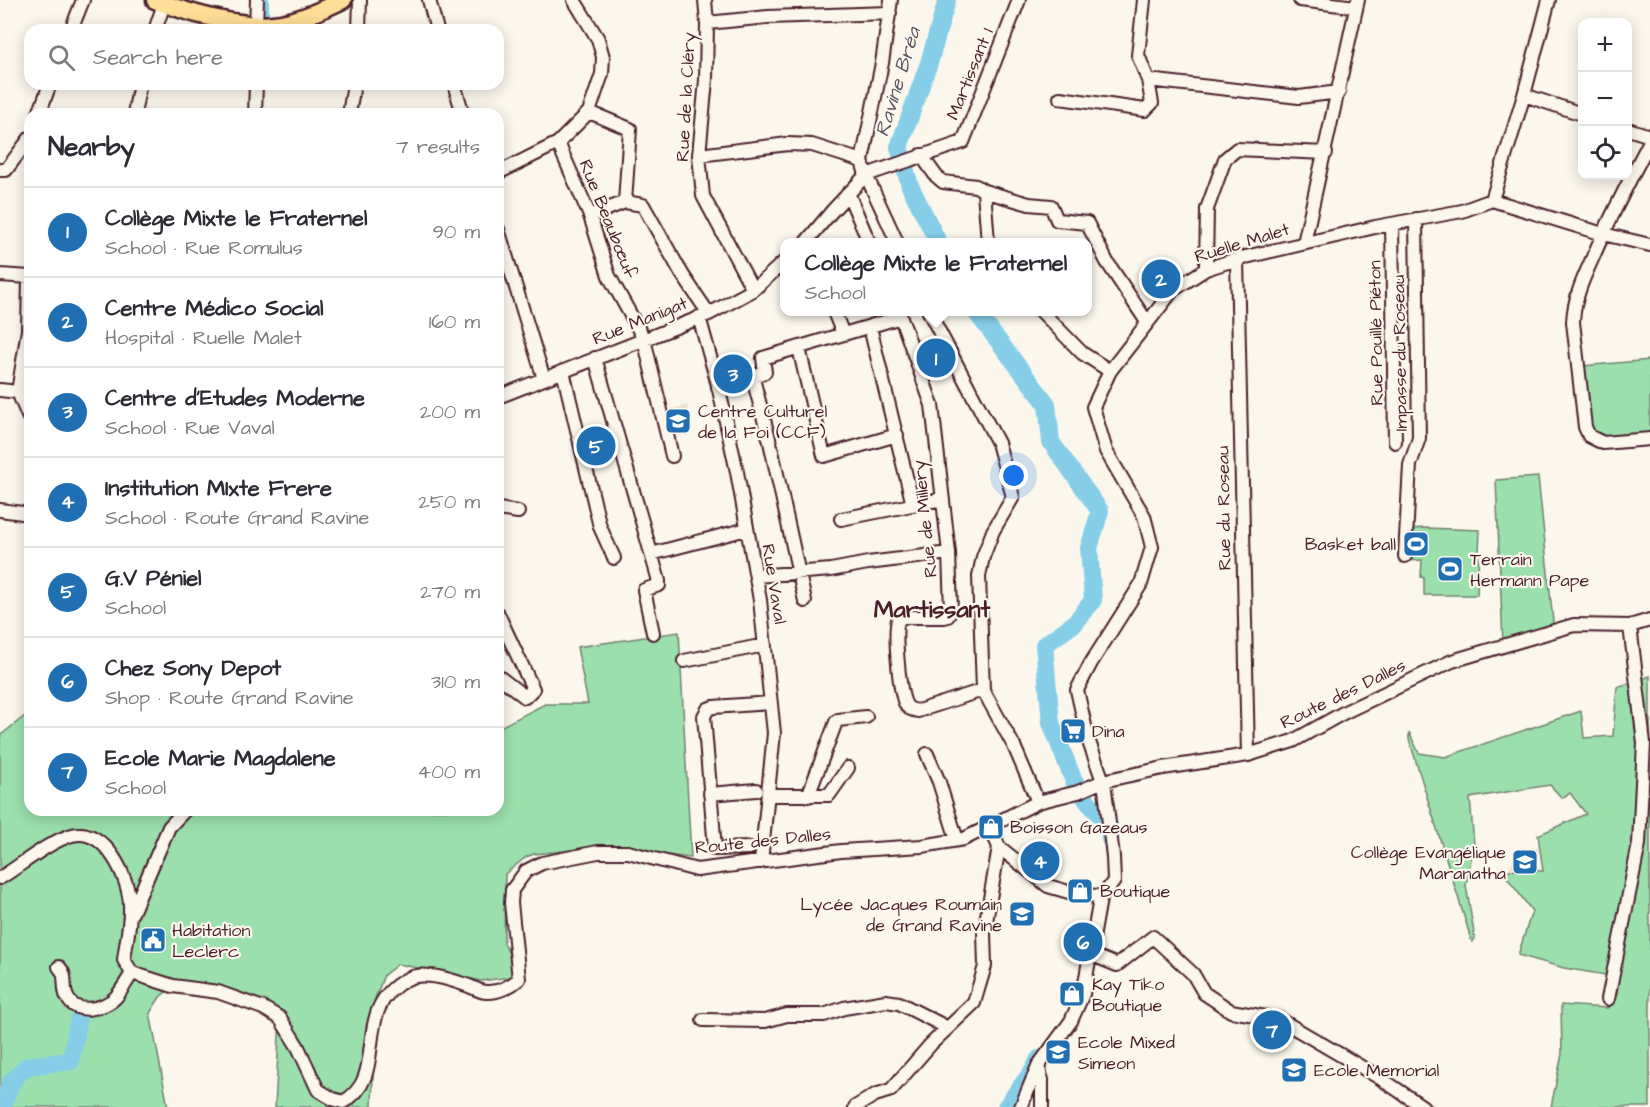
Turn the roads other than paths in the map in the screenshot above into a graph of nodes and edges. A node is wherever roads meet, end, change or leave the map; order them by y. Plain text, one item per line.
1 (83, 0) edge
2 (257, 0) edge
3 (343, 0) edge
4 (360, 0) edge
5 (429, 0) edge
6 (574, 0) edge
7 (705, 0) edge
8 (1019, 0) edge
9 (1144, 0) edge
10 (1300, 0) edge
11 (1549, 0) edge
12 (159, 2) edge
13 (1357, 4) edge
14 (890, 6) edge
15 (707, 23) junction
16 (73, 24) edge
17 (156, 24) edge
18 (247, 24) edge
19 (259, 24) edge
20 (271, 24) edge
21 (359, 24) edge
22 (435, 24) edge
23 (1148, 80) junction
24 (48, 90) edge
25 (139, 90) edge
26 (256, 90) edge
27 (353, 90) edge
28 (456, 90) edge
29 (1339, 92) junction
30 (1524, 95) junction
31 (1060, 98) dead end
32 (41, 108) edge
33 (135, 108) edge
34 (255, 108) edge
35 (350, 108) edge
36 (461, 108) edge
37 (589, 112) junction
38 (1578, 113) edge
39 (1632, 130) edge
40 (1650, 136) edge
41 (1650, 141) edge
42 (558, 143) junction
43 (24, 146) edge
44 (1326, 153) junction
45 (699, 155) junction
46 (910, 159) junction
47 (862, 161) junction
48 (0, 170) edge
49 (504, 170) edge
50 (866, 175) junction
51 (984, 191) junction
52 (848, 193) junction
53 (1492, 200) junction
54 (625, 202) junction
55 (590, 216) junction
56 (1416, 219) junction
57 (1392, 224) junction
58 (1603, 234) junction
59 (810, 238) edge
60 (867, 238) edge
61 (895, 238) edge
62 (988, 238) edge
63 (1305, 243) junction
64 (1650, 245) edge
65 (504, 249) edge
66 (1237, 259) junction
67 (780, 266) edge
68 (1206, 269) junction
69 (0, 275) edge
70 (24, 277) edge
71 (753, 290) junction
72 (704, 316) junction
73 (836, 316) edge
74 (895, 316) edge
75 (901, 316) edge
76 (930, 316) edge
77 (1046, 316) edge
78 (1147, 322) junction
79 (870, 327) junction
80 (843, 334) junction
81 (644, 339) junction
82 (799, 348) junction
83 (24, 355) edge
84 (595, 358) junction
85 (563, 371) junction
86 (1110, 371) junction
87 (752, 375) junction
88 (544, 379) junction
89 (718, 387) junction
90 (0, 390) edge
91 (18, 392) junction
92 (504, 395) edge
93 (24, 406) edge
94 (897, 435) junction
95 (1650, 439) edge
96 (1395, 442) dead end
97 (672, 456) dead end
98 (942, 499) junction
99 (913, 505) junction
100 (0, 510) edge
101 (504, 510) edge
102 (518, 512) dead end
103 (24, 513) edge
104 (841, 519) dead end
105 (747, 529) junction
106 (949, 553) junction
107 (651, 554) junction
108 (1405, 556) dead end
109 (614, 558) dead end
110 (798, 572) junction
111 (756, 576) junction
112 (805, 601) dead end
113 (1650, 620) edge
114 (1630, 626) junction
115 (504, 627) edge
116 (653, 633) dead end
117 (765, 645) junction
118 (684, 661) dead end
119 (504, 681) edge
120 (983, 690) junction
121 (771, 704) junction
122 (866, 717) dead end
123 (927, 754) dead end
124 (1248, 755) junction
125 (848, 768) dead end
126 (1104, 781) junction
127 (756, 790) dead end
128 (710, 794) junction
129 (768, 795) junction
130 (808, 796) junction
131 (1038, 802) junction
132 (179, 816) edge
133 (990, 827) junction
134 (957, 840) junction
135 (999, 847) junction
136 (750, 848) dead end
137 (761, 862) junction
138 (0, 878) edge
139 (1100, 899) junction
140 (130, 916) junction
141 (1090, 954) junction
142 (59, 967) dead end
143 (132, 973) junction
144 (1608, 999) dead end
145 (703, 1020) dead end
146 (948, 1028) junction
147 (1038, 1066) junction
148 (855, 1107) edge
149 (1021, 1107) edge
150 (1042, 1107) edge
151 (1423, 1107) edge

1 - 16 street
2 - 19 street
3 - 20 main road
4 - 21 street
5 - 22 street
6 - 37 street
7 - 15 street, Rue de la Cléry
8 - 46 street, Martissant 1
9 - 23 street
10 - 13 street
11 - 30 street
12 - 17 street
12 - 18 main road
13 - 29 street
14 - 15 street
14 - 47 street
15 - 45 street, Rue de la Cléry
23 - 29 street
23 - 31 street
24 - 32 street
25 - 33 street
26 - 34 street
27 - 35 street
28 - 36 street
29 - 44 street
30 - 38 street
30 - 53 street
37 - 42 street
37 - 54 street
39 - 40 street
41 - 58 street
42 - 49 street
42 - 55 street, Rue Beaubœuf
43 - 48 street
44 - 63 street
44 - 68 street
45 - 47 street
45 - 71 street, Rue de la Cléry
46 - 50 street
46 - 51 street
47 - 50 street
50 - 52 street
50 - 61 street
51 - 62 street
51 - 78 street
52 - 59 street
52 - 60 street
53 - 56 street, Ruelle Malet
53 - 58 street
54 - 55 street
54 - 72 street, Rue Vaval
55 - 81 street, Rue Beaubœuf
56 - 57 street, Ruelle Malet
56 - 108 street, Impasse du Roseau
57 - 63 street, Ruelle Malet
57 - 96 street, Rue Pouillé Piéton
58 - 64 street
58 - 95 street
63 - 66 street, Ruelle Malet
65 - 88 street
66 - 68 street, Ruelle Malet
66 - 124 street, Rue du Roseau
67 - 71 street, Rue Manigat
68 - 78 street, Ruelle Malet
69 - 70 street
71 - 72 street, Rue Manigat
72 - 81 street, Rue Manigat
72 - 89 street, Rue Vaval
73 - 80 street
74 - 79 street
75 - 98 street, Rue de Millery
76 - 120 street
77 - 86 street
78 - 86 street, Ruelle Malet
79 - 80 street
79 - 94 street
80 - 82 street
81 - 84 street, Rue Manigat
81 - 97 street, Rue Beaubœuf
82 - 87 street
82 - 94 street
83 - 91 street
84 - 85 street, Rue Manigat
84 - 107 street
85 - 88 street, Rue Manigat
85 - 109 street
86 - 126 street, Ruelle Malet
87 - 89 street
87 - 110 street
88 - 92 street, Rue Manigat
89 - 105 street, Rue Vaval
90 - 91 street
91 - 93 street
94 - 99 street
98 - 99 street
98 - 106 street, Rue de Millery
99 - 104 street
100 - 103 street
101 - 102 street
105 - 107 street
105 - 111 street, Rue Vaval
106 - 110 street
106 - 120 street, Rue de Millery
107 - 116 street
110 - 111 street
110 - 112 street
111 - 117 street, Rue Vaval
113 - 114 street, Route des Dalles
114 - 124 street, Route des Dalles
114 - 144 street
115 - 119 street
117 - 118 street
117 - 121 street, Rue Vaval
120 - 131 street
121 - 128 street
121 - 129 street, Rue Vaval
122 - 130 street
123 - 134 street
124 - 126 street, Route des Dalles
125 - 130 street
126 - 131 street, Route des Dalles
126 - 139 street, Ruelle Malet
127 - 128 street
128 - 136 street
129 - 130 street
129 - 137 street, Rue Vaval
131 - 133 street, Route des Dalles
132 - 140 street
133 - 134 street, Route des Dalles
133 - 135 street
134 - 137 street, Route des Dalles
135 - 139 street
135 - 146 street
137 - 143 street, Route des Dalles
138 - 140 street
139 - 141 street, Ruelle Malet
140 - 143 street
141 - 147 street, Ruelle Malet
141 - 151 street
142 - 143 street
145 - 146 street
146 - 148 street
147 - 149 street, Ruelle Malet
147 - 150 street

